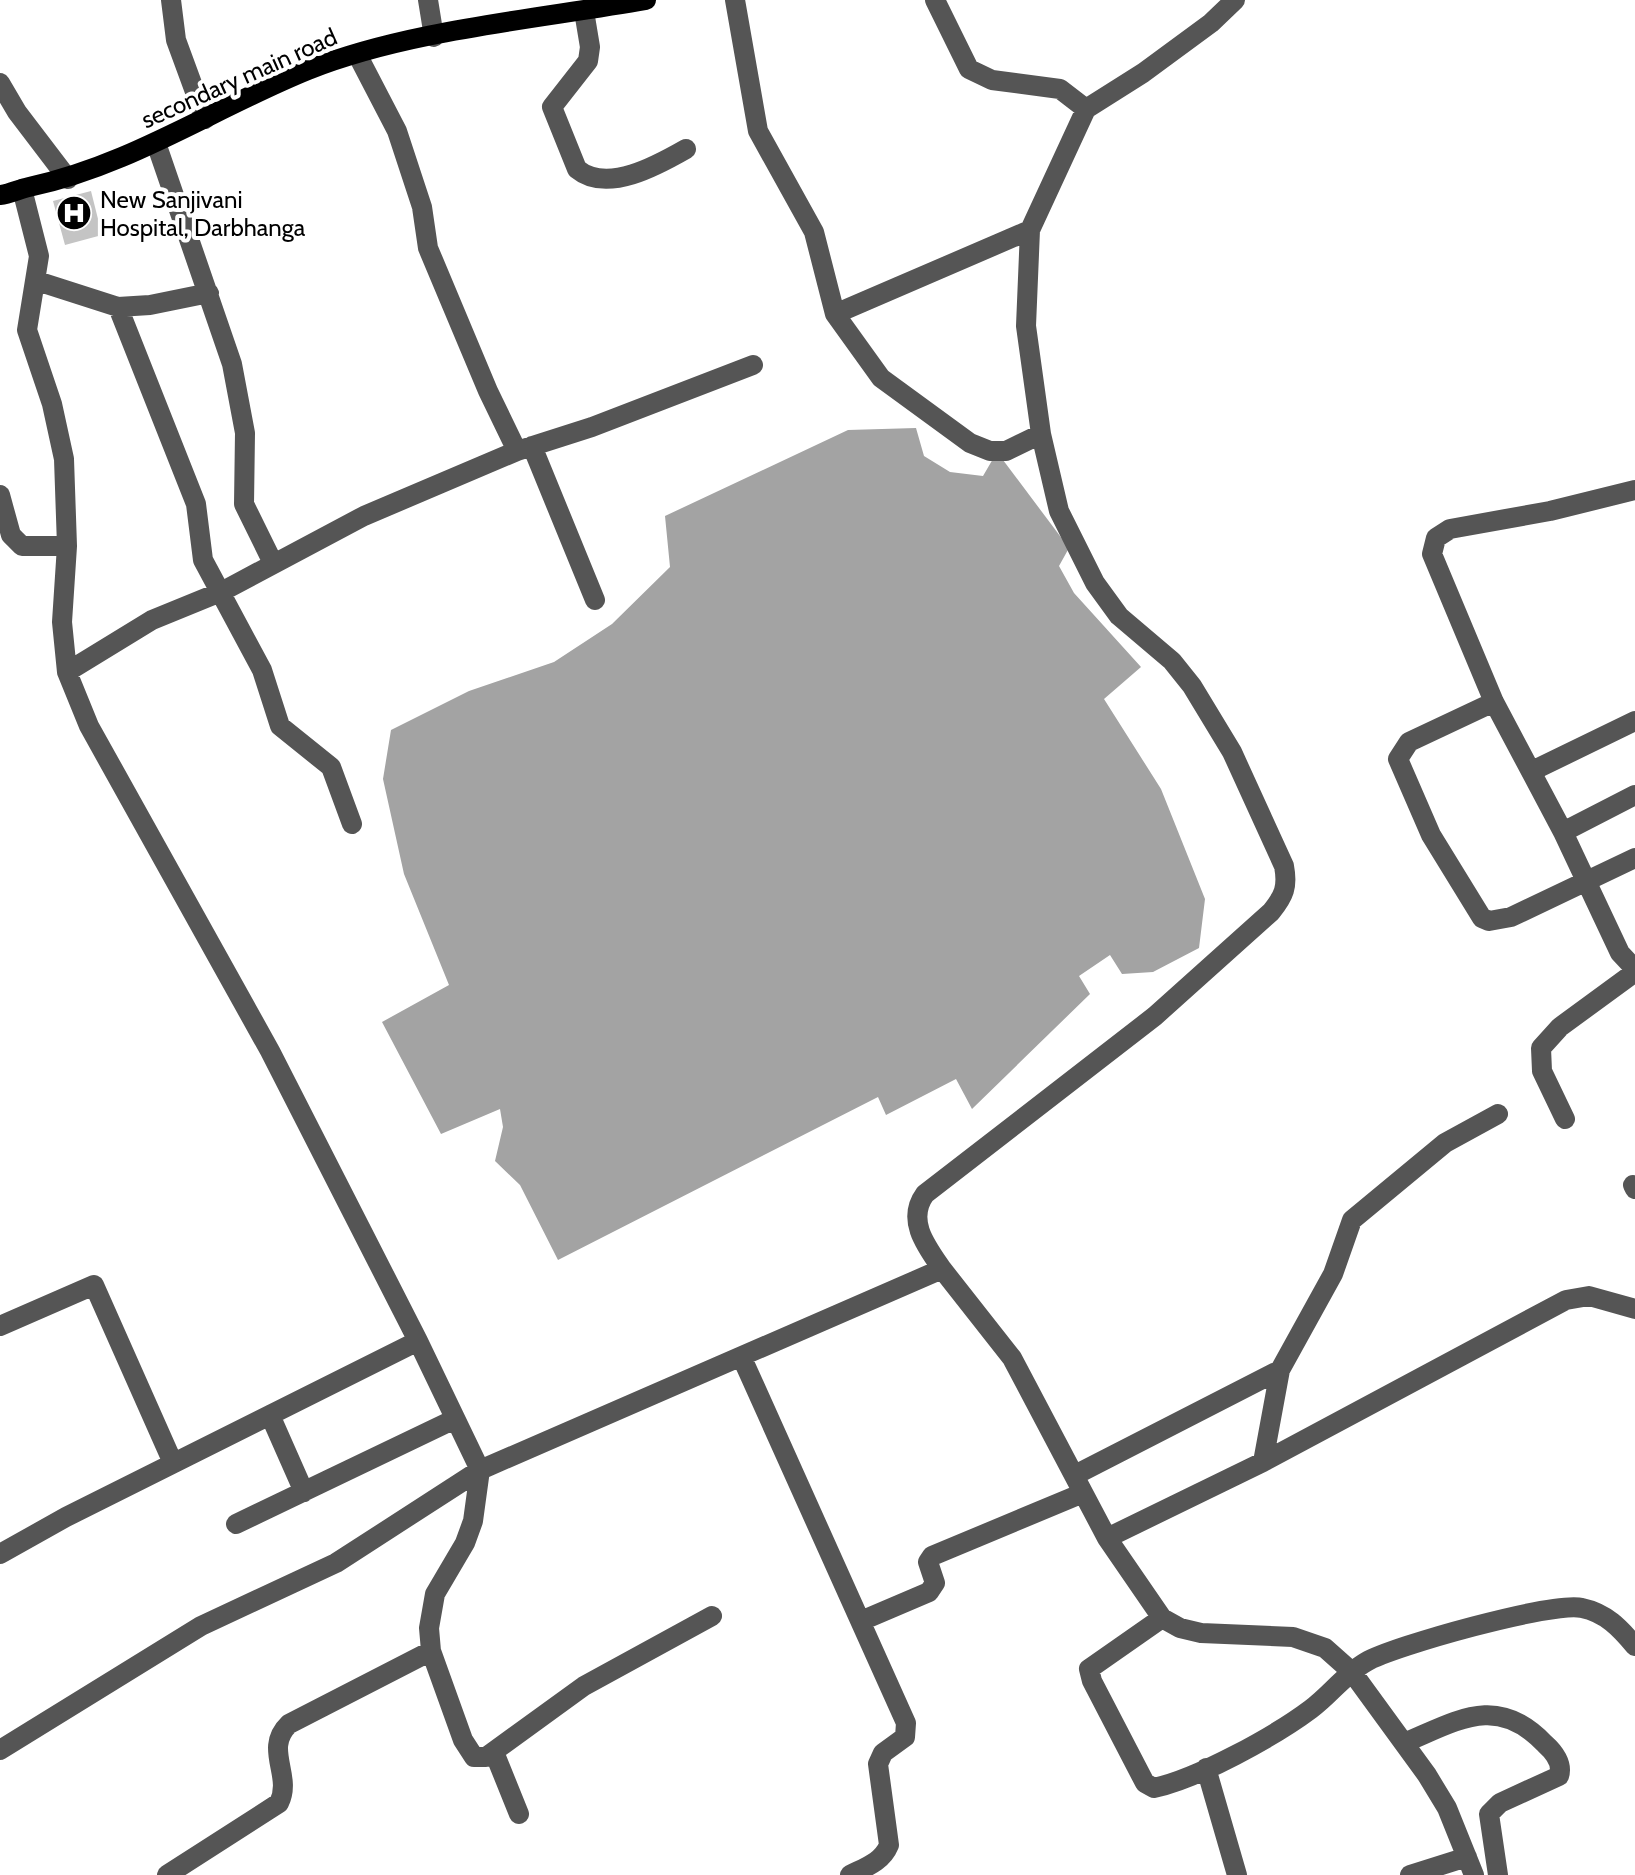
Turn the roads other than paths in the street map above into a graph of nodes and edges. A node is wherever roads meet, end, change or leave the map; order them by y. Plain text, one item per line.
1 (171, 0) edge
2 (428, 0) edge
3 (646, 0) edge
4 (735, 0) edge
5 (935, 0) edge
6 (1235, 0) edge
7 (584, 11) junction
8 (434, 37) junction
9 (357, 54) junction
10 (0, 83) edge
11 (1086, 109) junction
12 (205, 119) junction
13 (156, 143) junction
14 (686, 149) dead end
15 (68, 179) junction
16 (22, 189) junction
17 (0, 195) edge
18 (1030, 230) junction
19 (37, 281) junction
20 (209, 293) junction
21 (118, 307) junction
22 (835, 314) junction
23 (753, 365) dead end
24 (1041, 434) junction
25 (525, 448) junction
26 (1635, 490) edge
27 (0, 495) edge
28 (67, 546) junction
29 (273, 563) junction
30 (223, 591) junction
31 (595, 600) dead end
32 (67, 672) junction
33 (1494, 702) junction
34 (1635, 721) edge
35 (1532, 771) junction
36 (1635, 795) edge
37 (352, 824) dead end
38 (1563, 832) junction
39 (1635, 858) edge
40 (1585, 882) junction
41 (1635, 970) edge
42 (1498, 1114) dead end
43 (1565, 1119) dead end
44 (942, 1269) junction
45 (1635, 1309) edge
46 (0, 1326) edge
47 (418, 1341) junction
48 (742, 1358) junction
49 (1280, 1370) junction
50 (270, 1415) junction
51 (455, 1419) junction
52 (1263, 1462) junction
53 (173, 1463) junction
54 (480, 1470) junction
55 (1079, 1484) junction
56 (304, 1492) junction
57 (236, 1524) dead end
58 (1107, 1538) junction
59 (0, 1554) edge
60 (712, 1616) dead end
61 (1162, 1618) junction
62 (861, 1621) junction
63 (1635, 1646) edge
64 (431, 1651) junction
65 (1352, 1672) junction
66 (1404, 1743) junction
67 (0, 1750) edge
68 (494, 1752) junction
69 (1206, 1768) junction
70 (519, 1814) dead end
71 (1470, 1866) edge
72 (167, 1875) edge
73 (850, 1875) edge
74 (1237, 1875) edge
75 (1410, 1875) edge
76 (1498, 1875) edge

1 - 12 street
2 - 8 street
3 - 7 main road, secondary main road
4 - 22 street
5 - 11 street
6 - 11 street
7 - 8 main road, secondary main road
7 - 14 street
8 - 9 main road, secondary main road
9 - 12 main road, secondary main road
9 - 25 street
10 - 15 street
11 - 18 street
12 - 13 main road, secondary main road
13 - 15 main road, secondary main road
13 - 20 street
15 - 16 main road, secondary main road
16 - 17 main road, secondary main road
16 - 19 street
18 - 22 street
18 - 24 street
19 - 21 street
19 - 28 street
20 - 21 street
20 - 29 street
21 - 30 street
22 - 24 street
23 - 25 street
24 - 44 street
25 - 29 street
25 - 31 street
26 - 33 street
27 - 28 street
28 - 32 street
29 - 30 street
30 - 32 street
30 - 37 street
32 - 47 street
33 - 35 street
33 - 40 street
34 - 35 street
35 - 38 street
36 - 38 street
38 - 40 street
39 - 40 street
40 - 41 street
41 - 43 street
42 - 49 street
44 - 48 street
44 - 55 street
45 - 52 street
46 - 53 street
47 - 50 street
47 - 51 street
48 - 54 street
48 - 62 street
49 - 52 street
49 - 55 street
50 - 53 street
50 - 56 street
51 - 54 street
51 - 56 street
52 - 58 street
53 - 59 street
54 - 64 street
54 - 67 street
55 - 58 street
55 - 62 street
56 - 57 street
58 - 61 street
60 - 68 street
61 - 65 street
61 - 69 street
62 - 73 street
63 - 65 street
64 - 68 street
64 - 72 street
65 - 66 street
65 - 69 street
66 - 71 street
66 - 76 street
68 - 70 street
69 - 74 street
71 - 75 street

